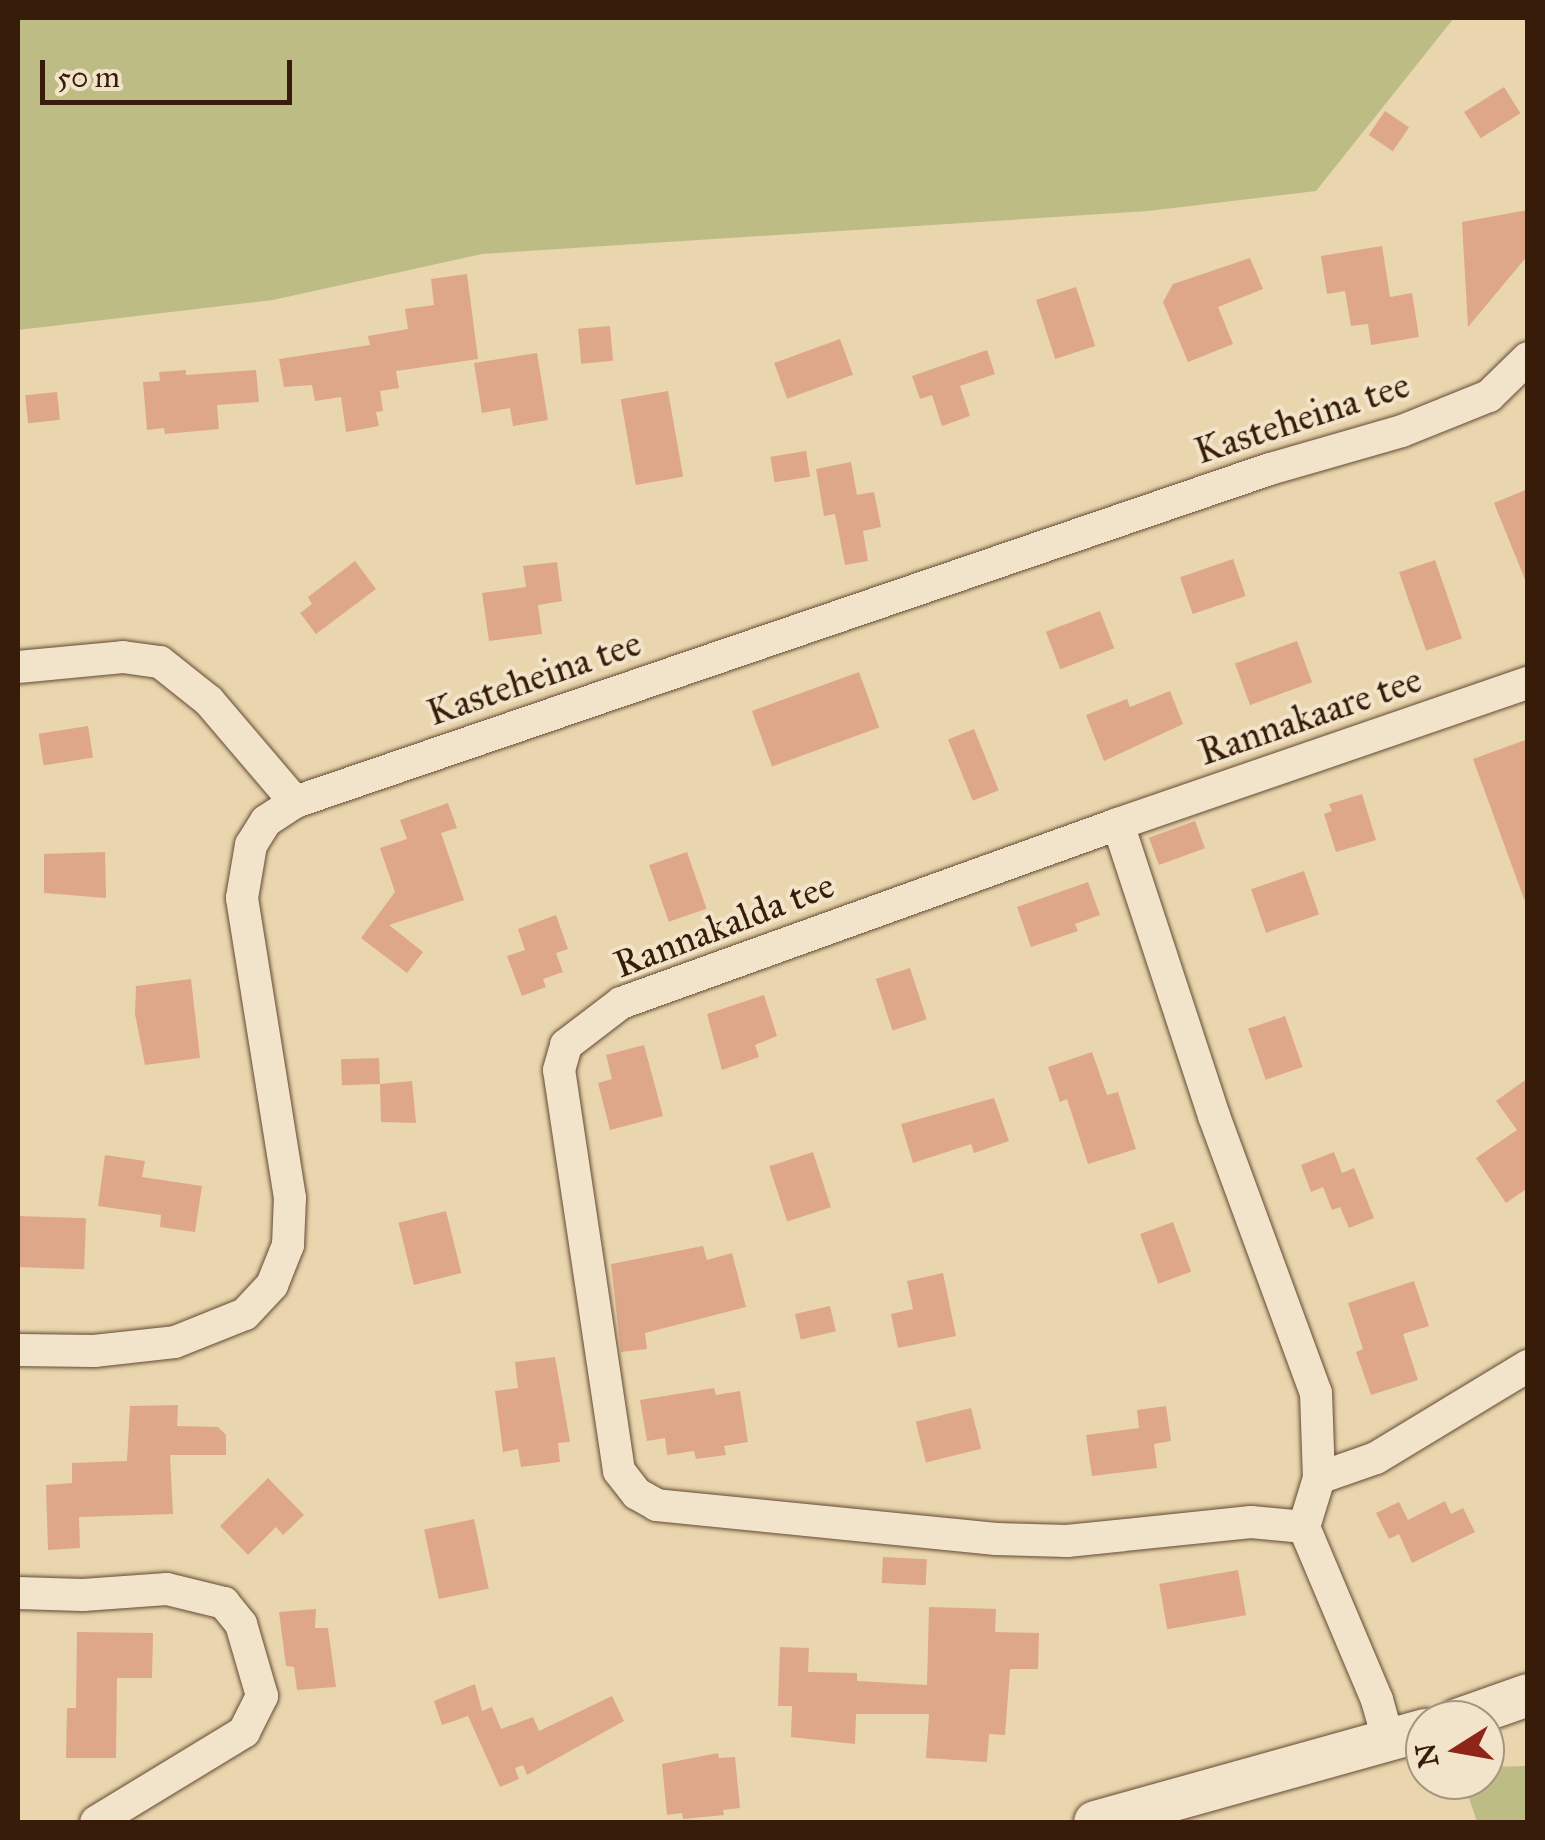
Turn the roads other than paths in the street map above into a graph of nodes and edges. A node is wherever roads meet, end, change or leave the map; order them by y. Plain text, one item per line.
1 (1528, 358) edge
2 (18, 667) edge
3 (1528, 683) edge
4 (294, 802) junction
5 (1118, 824) junction
6 (18, 1350) edge
7 (1528, 1366) edge
8 (1319, 1478) junction
9 (1304, 1528) junction
10 (18, 1593) edge
11 (1405, 1734) edge
12 (1405, 1737) edge
13 (96, 1822) edge
14 (1095, 1822) edge

1 - 4 street, Kasteheina tee
2 - 4 street
3 - 5 street, Rannakaare tee
4 - 6 street, Kasteheina tee
5 - 8 street
5 - 9 street, Rannakalda tee
7 - 8 street
8 - 9 street
9 - 11 street
10 - 13 street
12 - 14 street

